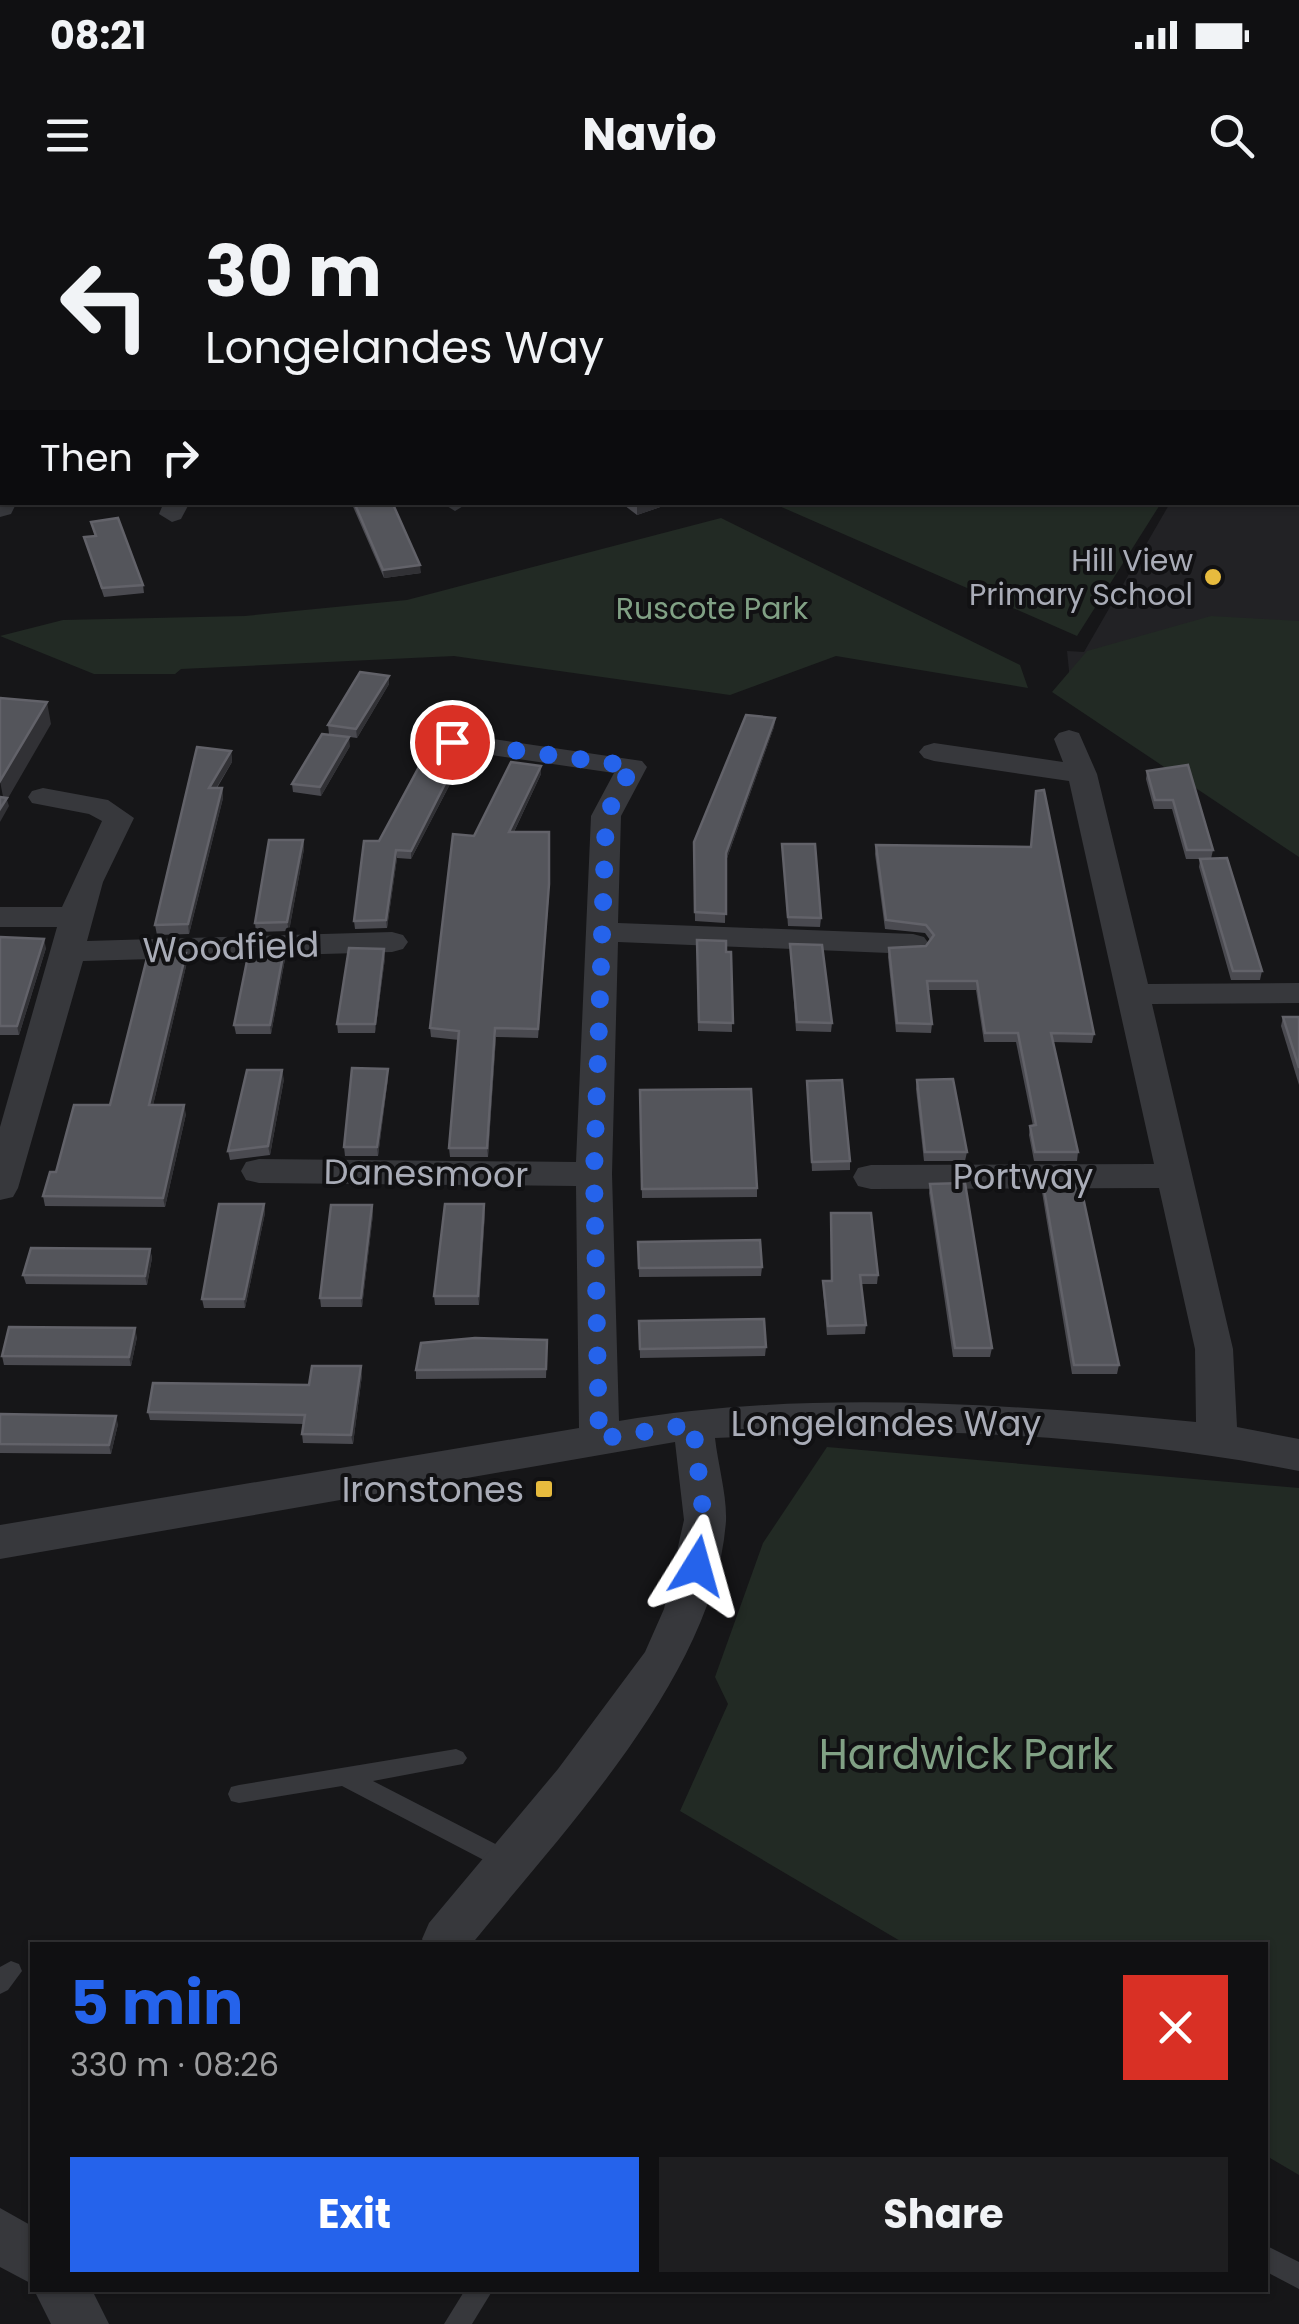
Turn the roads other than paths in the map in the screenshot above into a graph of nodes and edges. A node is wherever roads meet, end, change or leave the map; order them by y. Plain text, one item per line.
1 (1068, 739) dead end
2 (452, 742) dead end
3 (934, 752) dead end
4 (1082, 774) junction
5 (42, 797) dead end
6 (0, 917) edge
7 (73, 917) junction
8 (604, 932) junction
9 (392, 942) dead end
10 (913, 944) edge
11 (69, 952) junction
12 (1299, 993) edge
13 (1134, 994) junction
14 (15, 1086) edge
15 (259, 1171) dead end
16 (594, 1174) junction
17 (1175, 1176) junction
18 (871, 1177) dead end
19 (0, 1188) edge
20 (693, 1424) junction
21 (599, 1439) junction
22 (1217, 1440) junction
23 (1299, 1454) edge
24 (0, 1542) edge
25 (456, 1758) dead end
26 (345, 1777) junction
27 (240, 1794) dead end
28 (509, 1862) junction
29 (445, 1942) edge
30 (0, 2234) edge
31 (30, 2256) edge
32 (1268, 2259) edge
33 (1299, 2276) edge
34 (62, 2292) edge
35 (478, 2294) dead end
36 (82, 2324) edge
37 (457, 2324) edge

1 - 4 street
2 - 8 street
3 - 4 street
4 - 13 street
5 - 7 street
6 - 7 street
7 - 11 street
8 - 10 street
8 - 16 street
9 - 11 street, Woodfield
11 - 14 street
12 - 13 street
13 - 17 street
14 - 19 street
15 - 16 street, Danesmoor
16 - 21 street
17 - 18 street, Portway
17 - 22 street
20 - 21 street, Longelandes Way
20 - 22 street, Longelandes Way
20 - 28 street
21 - 24 street, Longelandes Way
22 - 23 street, Longelandes Way
25 - 26 lane
26 - 27 lane
26 - 28 lane
28 - 29 street
30 - 31 street
32 - 33 lane
34 - 36 street
35 - 37 lane

